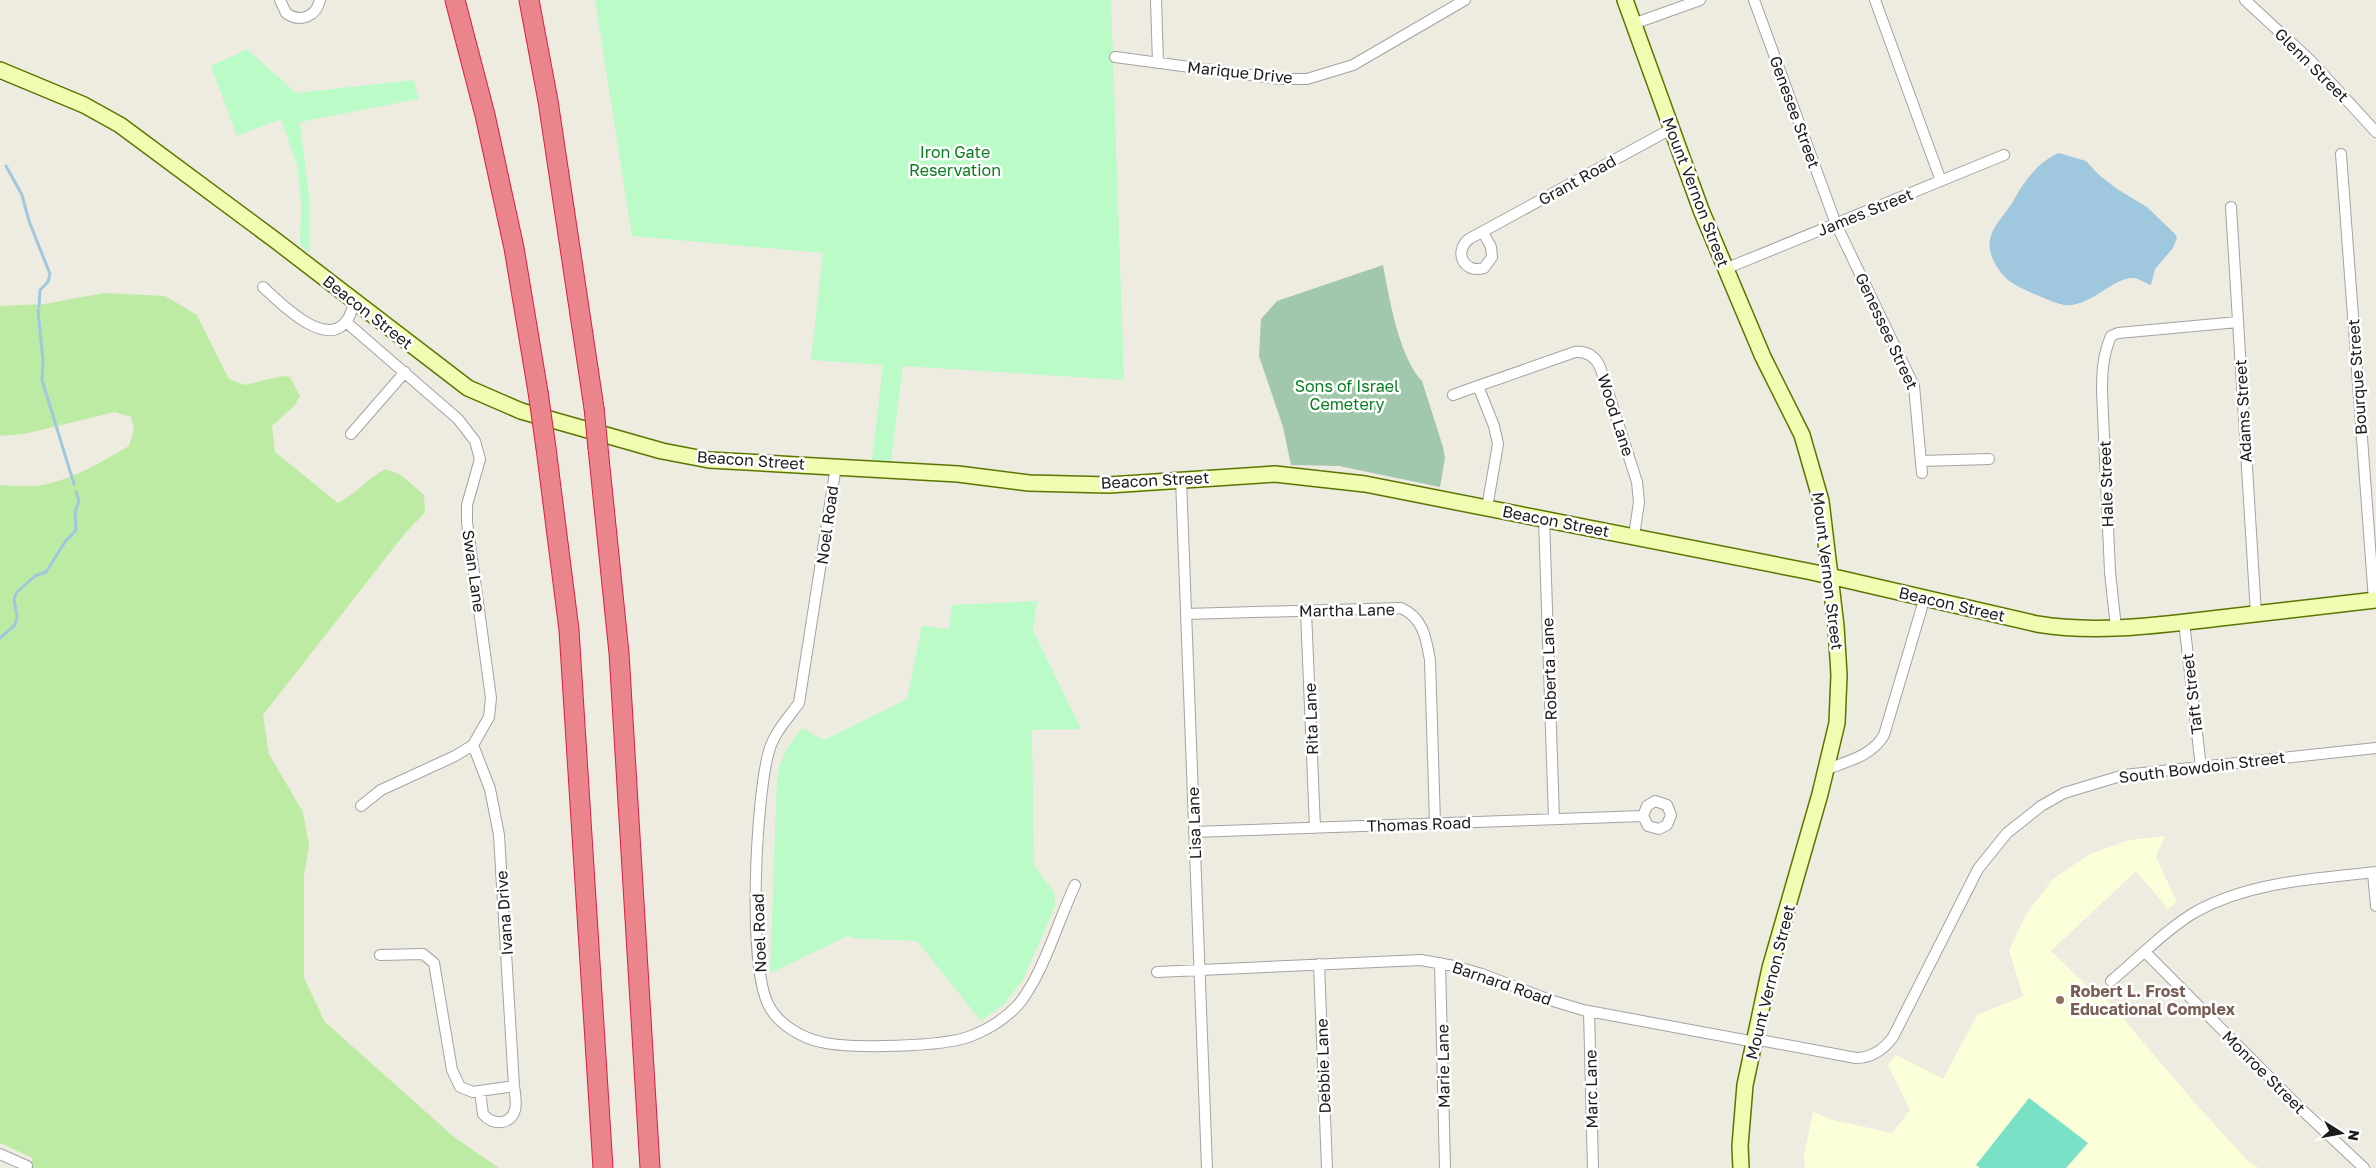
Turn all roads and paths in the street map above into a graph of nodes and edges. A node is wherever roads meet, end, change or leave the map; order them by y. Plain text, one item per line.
1 (280, 0) edge
2 (320, 0) edge
3 (456, 0) edge
4 (529, 0) edge
5 (1464, 0) edge
6 (1624, 0) edge
7 (1700, 0) edge
8 (1754, 0) edge
9 (1875, 0) edge
10 (2245, 0) edge
11 (1159, 1) edge
12 (1633, 24) junction
13 (1116, 57) dead end
14 (1158, 63) junction
15 (0, 70) edge
16 (1671, 128) junction
17 (2376, 132) edge
18 (2341, 154) dead end
19 (2004, 155) dead end
20 (1941, 181) junction
21 (2231, 207) dead end
22 (1836, 224) junction
23 (1483, 232) dead end
24 (1725, 269) junction
25 (263, 286) dead end
26 (355, 302) junction
27 (346, 322) junction
28 (2238, 322) junction
29 (405, 372) junction
30 (1478, 386) junction
31 (1453, 395) dead end
32 (352, 434) dead end
33 (1988, 459) dead end
34 (1921, 461) junction
35 (836, 466) junction
36 (1922, 473) dead end
37 (1181, 479) junction
38 (1487, 508) junction
39 (1544, 519) junction
40 (1634, 536) junction
41 (1831, 576) junction
42 (1925, 598) junction
43 (2375, 600) edge
44 (1306, 611) junction
45 (1186, 614) junction
46 (2256, 614) junction
47 (2184, 622) junction
48 (2116, 628) junction
49 (473, 745) junction
50 (2376, 748) edge
51 (2201, 767) junction
52 (1827, 769) junction
53 (361, 806) dead end
54 (1643, 816) dead end
55 (1554, 819) junction
56 (1435, 823) junction
57 (1315, 828) junction
58 (1194, 832) junction
59 (2374, 873) edge
60 (1075, 885) dead end
61 (2376, 906) edge
62 (2146, 952) junction
63 (380, 955) dead end
64 (1440, 963) junction
65 (1319, 964) junction
66 (1199, 970) junction
67 (1157, 972) dead end
68 (2111, 981) dead end
69 (1589, 1011) junction
70 (1755, 1042) junction
71 (1871, 1055) joint
72 (514, 1086) junction
73 (480, 1092) junction
74 (1, 1158) edge
75 (27, 1166) dead end
76 (603, 1168) edge
77 (650, 1168) edge
78 (1207, 1168) edge
79 (1327, 1168) edge
80 (1445, 1168) edge
81 (1593, 1168) edge
82 (1741, 1168) edge
83 (2364, 1168) edge

1 - 2 street
3 - 76 highway, bridge
4 - 77 highway, bridge
5 - 14 street, Marique Drive
6 - 12 main road, Mount Vernon Street
7 - 12 street
8 - 22 street, Genesee Street
9 - 20 street
10 - 17 street, Glenn Street
11 - 14 street
12 - 16 main road, Mount Vernon Street
13 - 14 street, Marique Drive
15 - 26 main road, Beacon Street
16 - 23 street, Grant Road
16 - 24 main road, Mount Vernon Street
18 - 43 street, Bourque Street
19 - 20 street, James Street
20 - 22 street, James Street
21 - 28 street, Adams Street
22 - 24 street, James Street
22 - 34 street, Genessee Street
24 - 41 main road, Mount Vernon Street
25 - 27 street
26 - 27 street
26 - 35 main road, Beacon Street
27 - 29 street, Swan Lane
28 - 46 street, Adams Street
28 - 48 street, Hale Street
29 - 32 street
29 - 49 street, Swan Lane
30 - 31 street, Wood Lane
30 - 38 street
30 - 40 street, Wood Lane
33 - 34 street
34 - 36 street, Genessee Street
35 - 37 main road, Beacon Street
35 - 60 street, Noel Road
37 - 38 main road, Beacon Street
37 - 45 street, Lisa Lane
38 - 39 main road, Beacon Street
39 - 40 main road, Beacon Street
39 - 55 street, Roberta Lane
40 - 41 main road, Beacon Street
41 - 42 main road, Beacon Street
41 - 52 main road, Mount Vernon Street
42 - 48 main road, Beacon Street
42 - 52 street
43 - 46 main road, Beacon Street
44 - 45 street, Martha Lane
44 - 56 street, Martha Lane
44 - 57 street, Rita Lane
45 - 58 street, Lisa Lane
46 - 47 main road, Beacon Street
47 - 48 main road, Beacon Street
47 - 51 street, Taft Street
49 - 53 street, Swan Lane
49 - 72 street, Ivana Drive
50 - 51 street, South Bowdoin Street
51 - 71 street, South Bowdoin Street
52 - 70 main road, Mount Vernon Street
54 - 55 street, Thomas Road
55 - 56 street, Thomas Road
56 - 57 street, Thomas Road
57 - 58 street, Thomas Road
58 - 66 street, Lisa Lane
59 - 61 street
59 - 62 street
62 - 68 street
62 - 83 street, Monroe Street
63 - 73 street
64 - 65 street, Barnard Road
64 - 69 street, Barnard Road
64 - 80 street, Marie Lane
65 - 66 street, Barnard Road
65 - 79 street, Debbie Lane
66 - 67 street, Barnard Road
66 - 78 street, Lisa Lane
69 - 70 street, Barnard Road
69 - 81 street, Marc Lane
70 - 71 street, Barnard Road
70 - 82 main road, Mount Vernon Street
72 - 73 street
72 - 73 street, Ivana Drive
74 - 75 street

